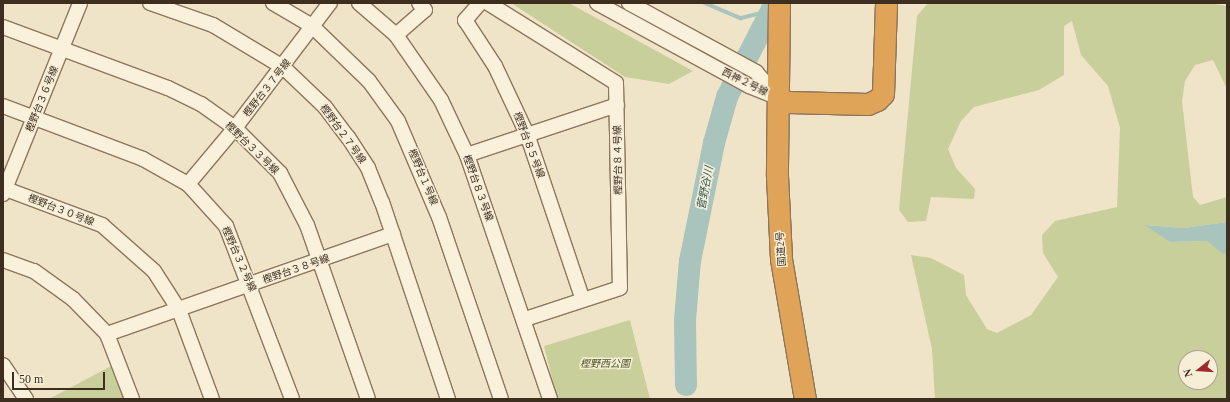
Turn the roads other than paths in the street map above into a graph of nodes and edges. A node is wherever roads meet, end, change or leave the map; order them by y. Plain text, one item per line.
1 (80, 3) edge
2 (150, 3) edge
3 (273, 3) edge
4 (330, 3) edge
5 (359, 3) edge
6 (419, 3) edge
7 (480, 3) edge
8 (488, 3) edge
9 (597, 3) edge
10 (629, 3) edge
11 (779, 3) edge
12 (886, 3) edge
13 (3, 26) edge
14 (312, 26) junction
15 (396, 36) junction
16 (62, 49) junction
17 (283, 67) junction
18 (778, 98) junction
19 (617, 105) junction
20 (3, 106) edge
21 (35, 118) junction
22 (235, 128) junction
23 (527, 134) junction
24 (467, 155) junction
25 (188, 184) junction
26 (4, 190) edge
27 (393, 234) junction
28 (3, 260) edge
29 (321, 261) junction
30 (251, 285) junction
31 (583, 300) junction
32 (179, 310) junction
33 (525, 319) junction
34 (107, 334) junction
35 (3, 365) edge
36 (26, 399) edge
37 (132, 399) edge
38 (212, 399) edge
39 (292, 399) edge
40 (368, 399) edge
41 (448, 399) edge
42 (501, 399) edge
43 (550, 399) edge
44 (804, 399) edge

1 - 16 street, 樫野台３６号線
2 - 17 street, 樫野台２７号線
3 - 14 street, 樫野台１号線
4 - 14 street, 樫野台３７号線
5 - 15 street, 樫野台８３号線
6 - 15 street
7 - 23 street, 樫野台８５号線
8 - 19 street, 樫野台８４号線
9 - 18 street, 西神２号線
10 - 18 street, 西神２号線
11 - 18 highway, 国道2号
12 - 18 highway
13 - 16 street, 樫野台３３号線
14 - 17 street, 樫野台３７号線
14 - 42 street, 樫野台１号線
15 - 24 street, 樫野台８３号線
16 - 21 street, 樫野台３６号線
16 - 22 street, 樫野台３３号線
17 - 22 street, 樫野台３７号線
17 - 27 street, 樫野台２７号線
18 - 44 highway, 国道2号
19 - 23 street
19 - 31 street, 樫野台８４号線
20 - 21 street, 樫野台３２号線
21 - 25 street, 樫野台３２号線
21 - 26 street, 樫野台３６号線
22 - 25 street, 樫野台３７号線
22 - 29 street, 樫野台３３号線
23 - 24 street
23 - 31 street, 樫野台８５号線
24 - 33 street, 樫野台８３号線
25 - 30 street, 樫野台３２号線
26 - 32 street, 樫野台３０号線
27 - 29 street, 樫野台３８号線
27 - 41 street, 樫野台２７号線
28 - 34 street
29 - 30 street, 樫野台３８号線
29 - 40 street, 樫野台３３号線
30 - 32 street, 樫野台３８号線
30 - 39 street, 樫野台３２号線
31 - 33 street, 樫野台８４号線
32 - 34 street, 樫野台３８号線
32 - 38 street, 樫野台３０号線
33 - 43 street, 樫野台８３号線
34 - 37 street
35 - 36 street

